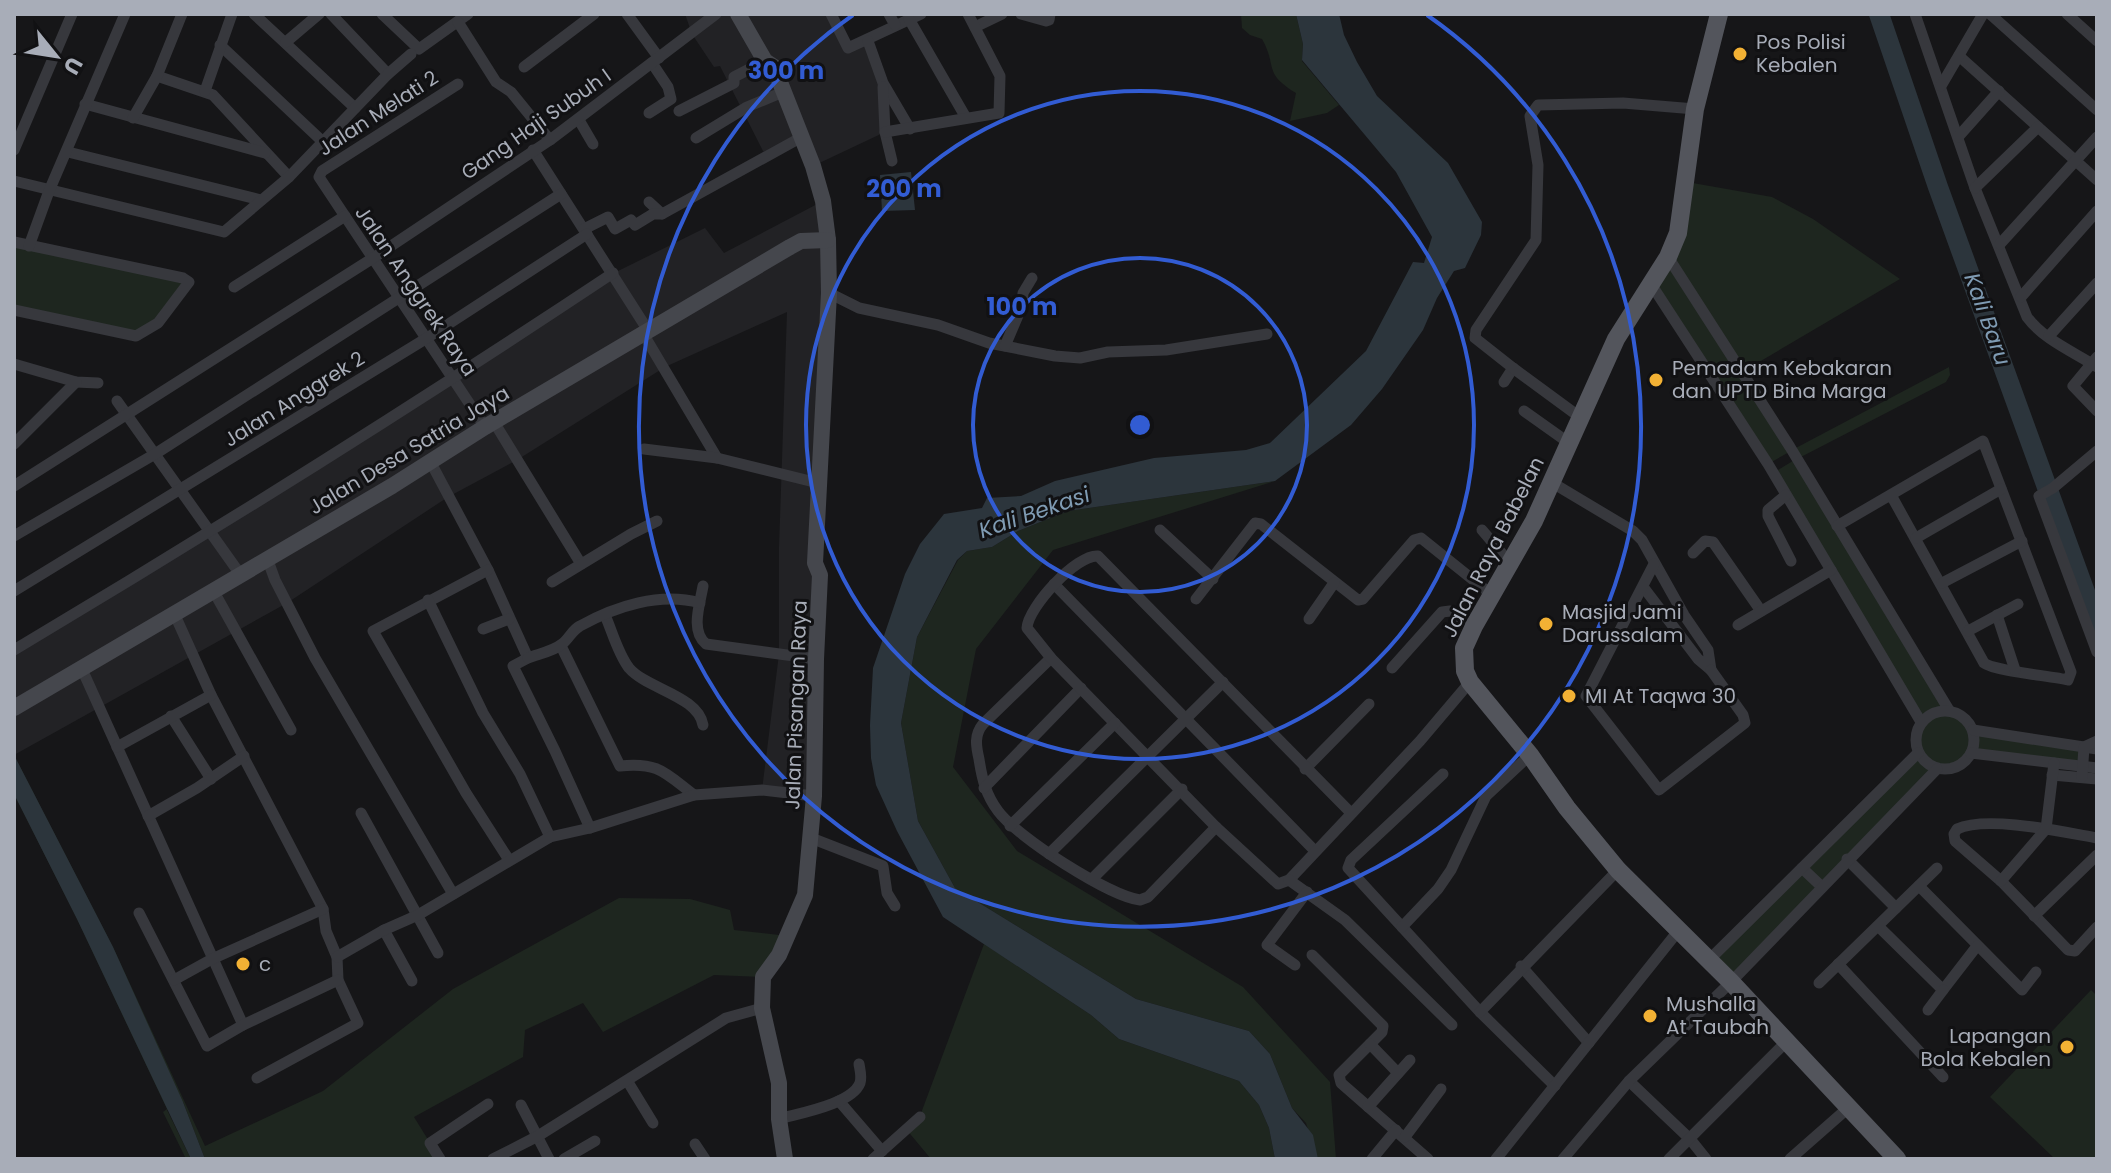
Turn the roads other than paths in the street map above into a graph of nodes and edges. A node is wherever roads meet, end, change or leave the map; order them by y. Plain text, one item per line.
1 (125, 14) edge
2 (182, 14) edge
3 (232, 14) edge
4 (254, 14) edge
5 (319, 14) edge
6 (331, 14) edge
7 (382, 14) edge
8 (468, 14) edge
9 (594, 14) edge
10 (627, 14) edge
11 (716, 14) edge
12 (738, 14) edge
13 (831, 14) edge
14 (968, 14) edge
15 (1002, 14) edge
16 (1021, 14) edge
17 (1050, 14) edge
18 (1719, 14) edge
19 (1915, 14) edge
20 (1983, 14) edge
21 (1990, 14) edge
22 (2067, 14) edge
23 (67, 16) edge
24 (915, 17) edge
25 (892, 19) edge
26 (458, 22) junction
27 (975, 27) junction
28 (868, 41) junction
29 (2097, 41) edge
30 (286, 42) junction
31 (220, 45) junction
32 (411, 54) dead end
33 (1959, 56) junction
34 (656, 60) junction
35 (765, 61) junction
36 (524, 67) dead end
37 (388, 74) junction
38 (157, 76) junction
39 (883, 83) junction
40 (458, 84) dead end
41 (1941, 86) junction
42 (205, 91) junction
43 (1999, 91) junction
44 (783, 92) junction
45 (85, 104) junction
46 (355, 108) junction
47 (1695, 109) junction
48 (2097, 110) edge
49 (679, 111) dead end
50 (649, 113) dead end
51 (965, 116) junction
52 (133, 118) junction
53 (579, 120) junction
54 (2038, 127) junction
55 (910, 129) junction
56 (885, 132) junction
57 (1958, 137) junction
58 (2097, 137) edge
59 (696, 138) dead end
60 (800, 138) junction
61 (550, 140) junction
62 (322, 141) junction
63 (593, 144) dead end
64 (14, 150) edge
65 (533, 150) junction
66 (68, 152) junction
67 (265, 153) junction
68 (892, 161) dead end
69 (2076, 161) junction
70 (319, 175) joint
71 (289, 177) junction
72 (2097, 180) edge
73 (14, 181) edge
74 (1975, 188) junction
75 (49, 191) junction
76 (561, 194) junction
77 (261, 200) junction
78 (649, 202) dead end
79 (2097, 211) edge
80 (662, 214) junction
81 (345, 216) junction
82 (586, 232) junction
83 (828, 240) junction
84 (14, 242) edge
85 (2000, 244) junction
86 (29, 246) junction
87 (1668, 257) junction
88 (373, 258) junction
89 (613, 273) junction
90 (1032, 278) dead end
91 (2097, 283) edge
92 (1651, 284) junction
93 (234, 287) dead end
94 (829, 293) junction
95 (400, 297) junction
96 (2021, 297) junction
97 (14, 310) edge
98 (646, 333) junction
99 (1267, 334) dead end
100 (2049, 336) junction
101 (427, 338) junction
102 (1005, 346) junction
103 (2095, 362) edge
104 (14, 364) edge
105 (1513, 368) junction
106 (454, 379) junction
107 (76, 382) junction
108 (1504, 382) dead end
109 (98, 383) dead end
110 (117, 401) dead end
111 (1524, 411) dead end
112 (2097, 411) edge
113 (126, 414) junction
114 (1581, 418) junction
115 (490, 425) junction
116 (1569, 443) junction
117 (14, 444) edge
118 (644, 449) dead end
119 (2097, 451) edge
120 (155, 454) junction
121 (717, 458) junction
122 (430, 461) junction
123 (1551, 482) junction
124 (818, 483) junction
125 (14, 486) edge
126 (2001, 489) junction
127 (181, 490) junction
128 (1786, 495) junction
129 (1891, 495) junction
130 (657, 521) dead end
131 (1837, 526) junction
132 (1160, 530) dead end
133 (1482, 530) dead end
134 (211, 533) junction
135 (14, 536) edge
136 (1916, 538) junction
137 (2022, 541) junction
138 (1693, 553) dead end
139 (267, 558) junction
140 (1791, 561) dead end
141 (1510, 563) junction
142 (581, 564) junction
143 (1654, 564) junction
144 (488, 570) junction
145 (1831, 570) junction
146 (240, 574) junction
147 (1213, 579) junction
148 (552, 582) dead end
149 (1334, 583) junction
150 (1942, 583) junction
151 (1054, 584) junction
152 (703, 586) dead end
153 (1644, 588) junction
154 (213, 590) junction
155 (14, 591) edge
156 (1492, 595) junction
157 (1196, 599) dead end
158 (428, 600) junction
159 (700, 603) junction
160 (2018, 604) dead end
161 (1761, 611) junction
162 (174, 613) junction
163 (605, 615) junction
164 (1684, 615) junction
165 (1997, 615) junction
166 (509, 619) junction
167 (1309, 619) dead end
168 (1672, 625) junction
169 (1738, 625) dead end
170 (1474, 626) junction
171 (483, 629) dead end
172 (1968, 631) junction
173 (561, 646) junction
174 (14, 650) edge
175 (2097, 652) edge
176 (528, 658) junction
177 (1051, 658) junction
178 (816, 659) junction
179 (81, 667) junction
180 (1392, 668) dead end
181 (1711, 670) junction
182 (2015, 670) junction
183 (1223, 682) junction
184 (1470, 682) junction
185 (1081, 688) junction
186 (211, 695) junction
187 (1369, 704) dead end
188 (14, 708) edge
189 (1949, 710) junction
190 (171, 716) junction
191 (1185, 719) junction
192 (1921, 722) junction
193 (1115, 723) junction
194 (703, 725) dead end
195 (291, 730) dead end
196 (1973, 730) junction
197 (2097, 741) edge
198 (117, 747) junction
199 (2084, 747) junction
200 (2097, 749) edge
201 (1918, 753) junction
202 (1971, 753) junction
203 (1530, 755) junction
204 (244, 756) junction
205 (1148, 756) junction
206 (2097, 768) edge
207 (1305, 769) junction
208 (1937, 769) junction
209 (2053, 769) junction
210 (2082, 772) junction
211 (1443, 774) dead end
212 (211, 779) junction
213 (2097, 779) edge
214 (984, 788) junction
215 (1182, 789) junction
216 (694, 795) junction
217 (814, 796) junction
218 (361, 813) dead end
219 (1351, 813) junction
220 (148, 816) junction
221 (1010, 826) junction
222 (1216, 827) junction
223 (590, 828) junction
224 (2046, 829) junction
225 (550, 837) junction
226 (811, 838) junction
227 (2097, 838) edge
228 (1315, 851) junction
229 (1049, 854) junction
230 (2097, 855) edge
231 (1847, 859) junction
232 (509, 860) junction
233 (1802, 868) junction
234 (1937, 868) dead end
235 (1618, 870) junction
236 (1092, 879) junction
237 (1289, 880) junction
238 (2001, 881) junction
239 (1821, 886) junction
240 (1919, 886) junction
241 (1307, 892) junction
242 (453, 894) junction
243 (895, 906) dead end
244 (1896, 908) junction
245 (323, 909) junction
246 (139, 913) dead end
247 (418, 915) junction
248 (2034, 916) junction
249 (1878, 926) junction
250 (1402, 927) junction
251 (2097, 927) edge
252 (384, 930) junction
253 (1679, 930) junction
254 (1977, 946) junction
255 (438, 953) dead end
256 (1312, 955) dead end
257 (337, 957) junction
258 (212, 959) junction
259 (1709, 960) junction
260 (1838, 964) junction
261 (1295, 965) dead end
262 (1521, 966) junction
263 (2036, 972) dead end
264 (174, 980) junction
265 (338, 980) junction
266 (412, 981) dead end
267 (1731, 982) junction
268 (1819, 983) dead end
269 (1943, 990) junction
270 (762, 1008) junction
271 (1928, 1010) dead end
272 (1480, 1012) junction
273 (243, 1025) junction
274 (1452, 1025) dead end
275 (1787, 1041) junction
276 (1589, 1043) junction
277 (1370, 1044) junction
278 (1410, 1060) dead end
279 (859, 1064) dead end
280 (1398, 1073) junction
281 (1943, 1077) dead end
282 (257, 1078) dead end
283 (1629, 1081) junction
284 (628, 1082) junction
285 (1555, 1086) junction
286 (1441, 1089) dead end
287 (839, 1101) junction
288 (488, 1104) dead end
289 (521, 1105) dead end
290 (1368, 1107) junction
291 (1848, 1108) junction
292 (920, 1117) dead end
293 (779, 1119) junction
294 (653, 1123) dead end
295 (1400, 1134) junction
296 (538, 1136) junction
297 (1690, 1139) junction
298 (595, 1141) dead end
299 (695, 1144) dead end
300 (877, 1155) edge
301 (440, 1159) edge
302 (493, 1159) edge
303 (549, 1159) edge
304 (564, 1159) edge
305 (705, 1159) edge
306 (785, 1159) edge
307 (1372, 1159) edge
308 (1428, 1159) edge
309 (1496, 1159) edge
310 (1563, 1159) edge
311 (1669, 1159) edge
312 (1706, 1159) edge
313 (1790, 1159) edge
314 (1897, 1159) edge

1 - 45 street
2 - 38 street
3 - 31 street
4 - 30 street
5 - 30 street
6 - 37 street
7 - 26 street
8 - 26 street
9 - 36 street
10 - 34 street
11 - 34 street, Gang Haji Subuh I
12 - 35 street, Jalan Pisangan Raya
13 - 28 street
14 - 27 street
15 - 27 street
16 - 17 street
18 - 47 main road, Jalan Raya Babelan
19 - 41 street
20 - 33 street
21 - 48 street
22 - 29 street
23 - 64 street
24 - 25 street
24 - 51 street
25 - 28 street
26 - 61 street
27 - 51 street
28 - 39 street
30 - 46 street
31 - 42 street
31 - 62 street
32 - 37 street
33 - 41 street
33 - 43 street
34 - 50 street
34 - 53 street, Gang Haji Subuh I
35 - 44 street, Jalan Pisangan Raya
35 - 49 street
37 - 46 street
38 - 42 street
38 - 52 street
39 - 55 street
39 - 56 street
40 - 70 street, Jalan Melati 2
41 - 57 street
42 - 67 street
43 - 54 street
43 - 57 street
44 - 59 street
44 - 60 street, Jalan Pisangan Raya
45 - 52 street
45 - 66 street
46 - 62 street
47 - 87 main road, Jalan Raya Babelan
47 - 105 street
51 - 55 street
52 - 67 street
53 - 61 street, Gang Haji Subuh I
53 - 63 street
54 - 69 street
54 - 74 street
55 - 56 street
56 - 68 street
57 - 74 street
58 - 69 street
60 - 80 street
60 - 83 street, Jalan Pisangan Raya
61 - 65 street, Gang Haji Subuh I
62 - 71 street
65 - 76 street
65 - 88 street, Gang Haji Subuh I
66 - 75 street
66 - 77 street
67 - 71 street
69 - 72 street
69 - 85 street
70 - 81 street, Jalan Anggrek Raya
71 - 77 street
73 - 75 street
74 - 85 street
75 - 77 street
75 - 86 street
76 - 82 street
76 - 95 street
78 - 80 street
79 - 96 street
80 - 82 street
81 - 88 street, Jalan Anggrek Raya
81 - 93 street
82 - 89 street
82 - 101 street, Jalan Anggrek 2
83 - 94 street, Jalan Pisangan Raya
83 - 98 street, Jalan Desa Satria Jaya
84 - 86 street
85 - 96 street
86 - 97 street
87 - 92 main road, Jalan Raya Babelan
87 - 131 street
88 - 95 street, Jalan Anggrek Raya
88 - 113 street, Gang Haji Subuh I
89 - 98 street
89 - 106 street
90 - 102 street
91 - 100 street
92 - 114 main road, Jalan Raya Babelan
92 - 128 street
94 - 102 street
94 - 124 street, Jalan Pisangan Raya
95 - 101 street, Jalan Anggrek Raya
95 - 120 street
96 - 100 street
98 - 115 street, Jalan Desa Satria Jaya
98 - 121 street
99 - 102 street
100 - 103 street
101 - 106 street, Jalan Anggrek Raya
101 - 127 street, Jalan Anggrek 2
103 - 112 street
104 - 107 street
105 - 108 street
105 - 114 street
106 - 115 street, Jalan Anggrek Raya
106 - 134 street
107 - 109 street
107 - 117 street
110 - 113 street
111 - 116 street
113 - 120 street
113 - 125 street, Gang Haji Subuh I
114 - 116 main road, Jalan Raya Babelan
115 - 122 street, Jalan Desa Satria Jaya
115 - 142 street, Jalan Anggrek Raya
116 - 123 main road, Jalan Raya Babelan
118 - 121 street
119 - 175 street
120 - 127 street
120 - 135 street
121 - 124 street
122 - 139 street, Jalan Desa Satria Jaya
122 - 144 street
123 - 141 main road, Jalan Raya Babelan
123 - 143 street
124 - 178 street, Jalan Pisangan Raya
126 - 129 street
126 - 136 street
126 - 137 street
127 - 134 street
127 - 155 street, Jalan Anggrek 2
128 - 140 street
128 - 145 street
129 - 131 street
129 - 136 street
130 - 142 street
131 - 189 street
132 - 147 street
133 - 141 street
134 - 146 street
134 - 174 street
136 - 150 street
137 - 150 street
137 - 182 street
138 - 161 street
139 - 146 street, Jalan Desa Satria Jaya
139 - 242 street
141 - 156 main road, Jalan Raya Babelan
142 - 148 street
143 - 153 street
143 - 164 street
144 - 158 street
144 - 166 street
145 - 161 street
145 - 192 street
146 - 154 street, Jalan Desa Satria Jaya
147 - 149 street
147 - 157 street
149 - 156 street
149 - 167 street
150 - 172 street
151 - 177 street
151 - 183 street
151 - 191 street
152 - 159 street
153 - 168 street
153 - 181 street
154 - 162 street, Jalan Desa Satria Jaya
154 - 195 street
156 - 170 main road, Jalan Raya Babelan
158 - 225 street
158 - 232 street
159 - 163 street
159 - 178 street
160 - 165 street
161 - 169 street
162 - 179 street, Jalan Desa Satria Jaya
162 - 186 street
163 - 173 street
163 - 194 street
164 - 168 street
164 - 181 street
165 - 172 street
165 - 182 street
166 - 171 street
166 - 176 street
168 - 181 street
170 - 180 street
170 - 184 main road, Jalan Raya Babelan
172 - 182 street
173 - 176 street
173 - 216 street
176 - 223 street
177 - 185 street
177 - 214 street
178 - 217 street, Jalan Pisangan Raya
179 - 188 street, Jalan Desa Satria Jaya
179 - 198 street
183 - 191 street
183 - 207 street
184 - 203 main road
184 - 219 street
185 - 193 street
185 - 214 street
186 - 190 street
186 - 204 street
187 - 207 street
189 - 192 street
189 - 196 street
190 - 198 street
190 - 212 street
191 - 205 street
191 - 228 street
192 - 201 street
193 - 205 street
193 - 221 street
196 - 199 street
196 - 202 street
197 - 199 street
198 - 220 street
199 - 200 street
199 - 210 street
201 - 208 street
201 - 233 street
202 - 208 street
202 - 209 street
203 - 235 main road
203 - 250 street
204 - 212 street
204 - 245 street
205 - 215 street
205 - 229 street
206 - 210 street
207 - 219 street
208 - 231 street
209 - 210 street
209 - 224 street
210 - 213 street
211 - 250 street
212 - 220 street
214 - 221 street
215 - 222 street
215 - 236 street
216 - 217 street
216 - 223 street
217 - 226 street, Jalan Pisangan Raya
218 - 247 street
219 - 228 street
220 - 258 street
221 - 229 street
222 - 236 street
222 - 237 street
223 - 225 street
224 - 227 street
224 - 238 street
224 - 238 street
225 - 232 street
226 - 243 street
226 - 270 street, Jalan Pisangan Raya
228 - 237 street
229 - 236 street
230 - 248 street
231 - 239 street
231 - 244 street
232 - 242 street
233 - 239 street
233 - 259 street
234 - 240 street
235 - 253 main road
235 - 262 street
237 - 241 street
238 - 248 street
239 - 267 street
240 - 244 street
240 - 254 street
241 - 261 street
241 - 274 street
242 - 247 street
244 - 249 street
245 - 257 street
245 - 258 street
246 - 264 street
247 - 252 street
247 - 255 street
248 - 251 street
249 - 260 street
249 - 269 street
250 - 272 street
252 - 257 street
252 - 266 street
253 - 259 main road
253 - 276 street
254 - 263 street
254 - 269 street
256 - 277 street
257 - 265 street
258 - 264 street
258 - 273 street
259 - 267 main road
260 - 268 street
260 - 281 street
262 - 272 street
262 - 276 street
264 - 273 street
265 - 273 street
265 - 282 street
267 - 275 main road
267 - 283 street
269 - 271 street
270 - 284 street
270 - 293 street, Jalan Pisangan Raya
272 - 285 street
275 - 291 main road
275 - 297 street
276 - 285 street
277 - 280 street
277 - 290 street
278 - 280 street
279 - 287 street
280 - 290 street
283 - 297 street
283 - 310 street
284 - 294 street
284 - 296 street
285 - 309 street
286 - 295 street
287 - 293 street
287 - 300 street
288 - 301 street
289 - 296 street
290 - 295 street
291 - 313 street
291 - 314 main road
292 - 300 street
293 - 306 street, Jalan Pisangan Raya
295 - 307 street
295 - 308 street
296 - 302 street
296 - 303 street
297 - 311 street
297 - 312 street
298 - 304 street
299 - 305 street

